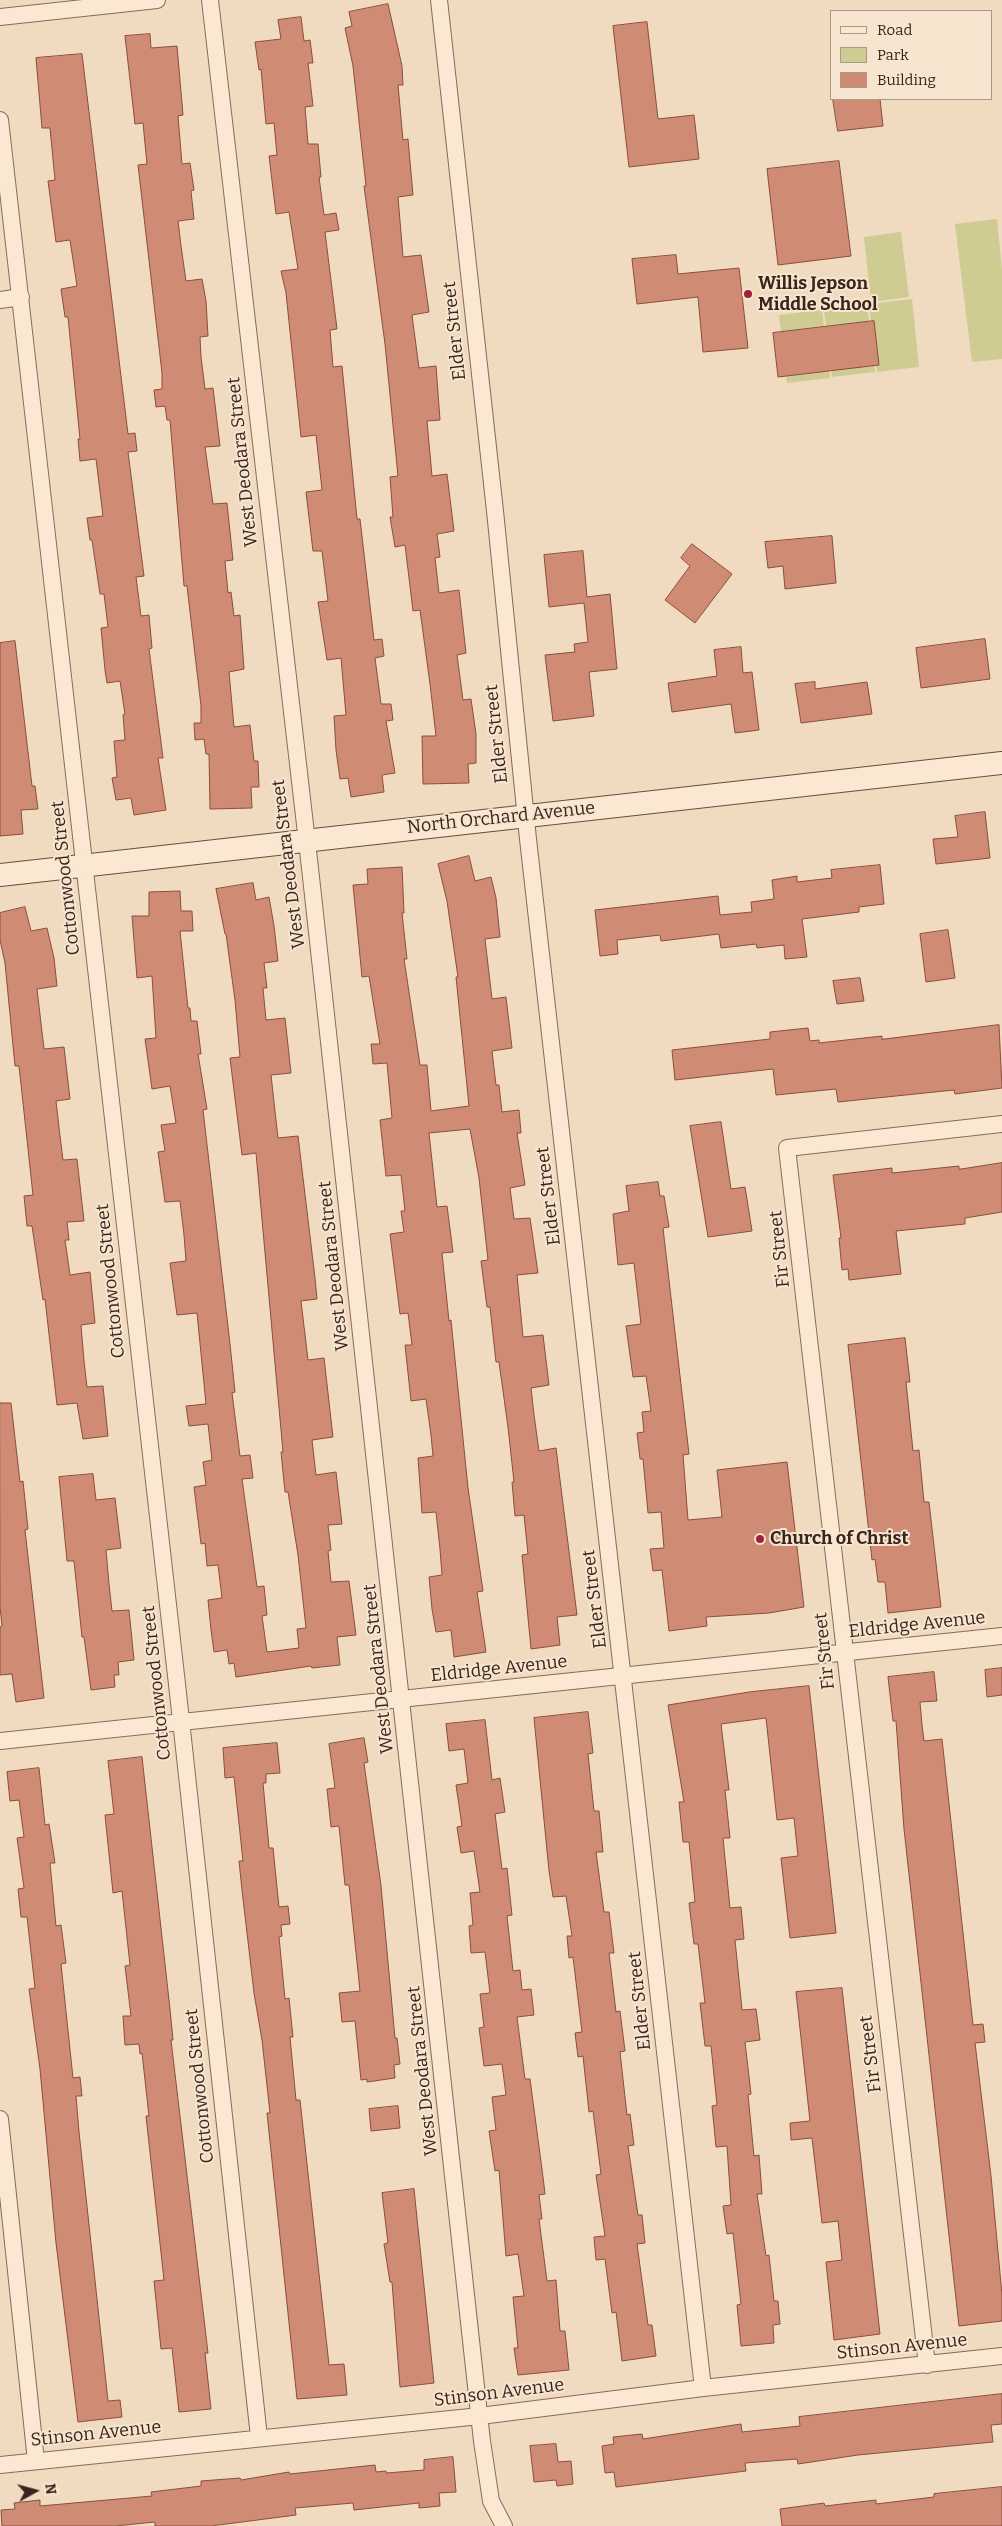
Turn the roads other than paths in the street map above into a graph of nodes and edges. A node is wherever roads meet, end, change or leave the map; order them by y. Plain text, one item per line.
1 (157, 0) edge
2 (210, 0) edge
3 (439, 0) edge
4 (0, 17) edge
5 (0, 120) edge
6 (21, 297) junction
7 (0, 300) edge
8 (1002, 763) edge
9 (525, 816) junction
10 (306, 840) junction
11 (85, 866) junction
12 (0, 875) edge
13 (1002, 1124) edge
14 (1002, 1636) edge
15 (846, 1652) junction
16 (624, 1677) junction
17 (402, 1699) junction
18 (181, 1722) junction
19 (0, 1741) edge
20 (0, 2119) edge
21 (1002, 2356) edge
22 (927, 2365) junction
23 (703, 2388) junction
24 (480, 2416) junction
25 (259, 2437) junction
26 (36, 2461) junction
27 (0, 2465) edge
28 (504, 2526) edge

1 - 4 street
2 - 10 street, West Deodara Street
3 - 9 street, Elder Street
5 - 6 street, Cottonwood Street
6 - 7 street
6 - 11 street, Cottonwood Street
8 - 9 street, North Orchard Avenue
9 - 10 street, North Orchard Avenue
9 - 16 street, Elder Street
10 - 11 street, North Orchard Avenue
10 - 17 street, West Deodara Street
11 - 12 street, North Orchard Avenue
11 - 18 street, Cottonwood Street
13 - 15 street, Fir Street
14 - 15 street, Eldridge Avenue
15 - 16 street, Eldridge Avenue
15 - 22 street, Fir Street
16 - 17 street, Eldridge Avenue
16 - 23 street, Elder Street
17 - 18 street, Eldridge Avenue
17 - 24 street, West Deodara Street
18 - 19 street, Eldridge Avenue
18 - 25 street, Cottonwood Street
20 - 26 street
21 - 22 street, Stinson Avenue
22 - 23 street, Stinson Avenue
23 - 24 street, Stinson Avenue
24 - 25 street, Stinson Avenue
24 - 28 street, West Deodara Street
25 - 26 street, Stinson Avenue
26 - 27 street, Stinson Avenue

